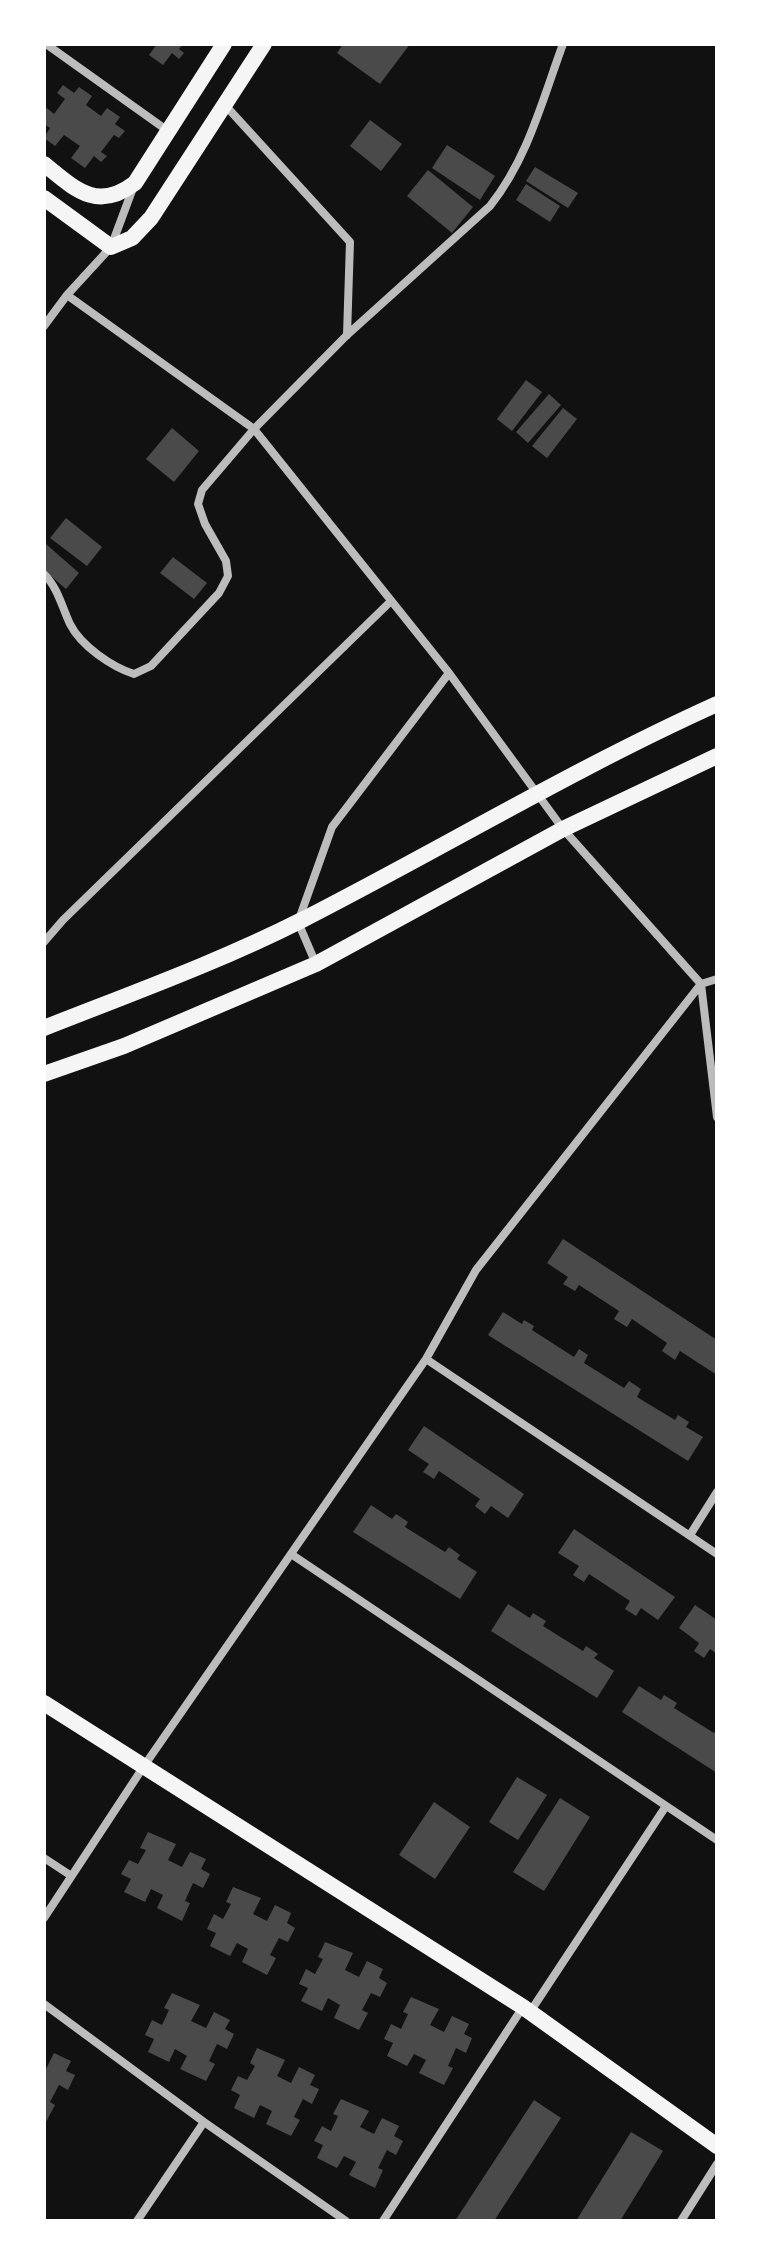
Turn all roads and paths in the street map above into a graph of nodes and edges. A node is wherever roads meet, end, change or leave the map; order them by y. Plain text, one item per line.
1 (46, 44) edge
2 (224, 44) edge
3 (264, 44) edge
4 (563, 44) edge
5 (224, 104) junction
6 (168, 131) junction
7 (44, 164) edge
8 (135, 183) junction
9 (44, 198) edge
10 (111, 247) junction
11 (67, 295) junction
12 (44, 326) edge
13 (347, 335) junction
14 (254, 429) junction
15 (44, 574) edge
16 (390, 602) junction
17 (449, 673) junction
18 (717, 704) edge
19 (717, 756) edge
20 (535, 794) junction
21 (563, 829) junction
22 (298, 922) junction
23 (44, 942) edge
24 (316, 964) junction
25 (717, 979) edge
26 (701, 984) junction
27 (44, 1028) edge
28 (44, 1074) edge
29 (717, 1117) edge
30 (426, 1359) junction
31 (717, 1492) edge
32 (690, 1535) junction
33 (291, 1554) junction
34 (717, 1554) edge
35 (44, 1703) edge
36 (144, 1766) junction
37 (666, 1806) junction
38 (717, 1840) edge
39 (44, 1858) edge
40 (70, 1875) junction
41 (44, 1918) edge
42 (44, 2004) edge
43 (526, 2010) junction
44 (204, 2122) junction
45 (715, 2141) edge
46 (717, 2164) edge
47 (137, 2221) edge
48 (346, 2221) edge
49 (383, 2221) edge
50 (681, 2221) edge

1 - 6 street
2 - 6 main road
3 - 5 main road
4 - 13 street
5 - 10 main road
5 - 13 street
6 - 8 main road
7 - 8 main road
8 - 10 street
9 - 10 main road
10 - 11 street
11 - 12 street
11 - 14 street
13 - 14 street
14 - 15 street
14 - 16 street
16 - 17 street
16 - 23 street
17 - 20 street
17 - 22 street
18 - 20 main road
19 - 21 main road
20 - 21 street
20 - 22 main road
21 - 24 main road
21 - 26 street
22 - 24 street
22 - 27 main road
24 - 28 main road
25 - 26 street
26 - 29 street
26 - 30 street
30 - 32 street
30 - 33 street
31 - 32 street
32 - 34 street
33 - 36 street
33 - 37 street
35 - 36 main road
36 - 40 street
36 - 43 main road
37 - 38 street
37 - 43 street
39 - 40 street
40 - 41 street
42 - 44 street
43 - 45 main road
43 - 49 street
44 - 47 street
44 - 48 street
46 - 50 street

